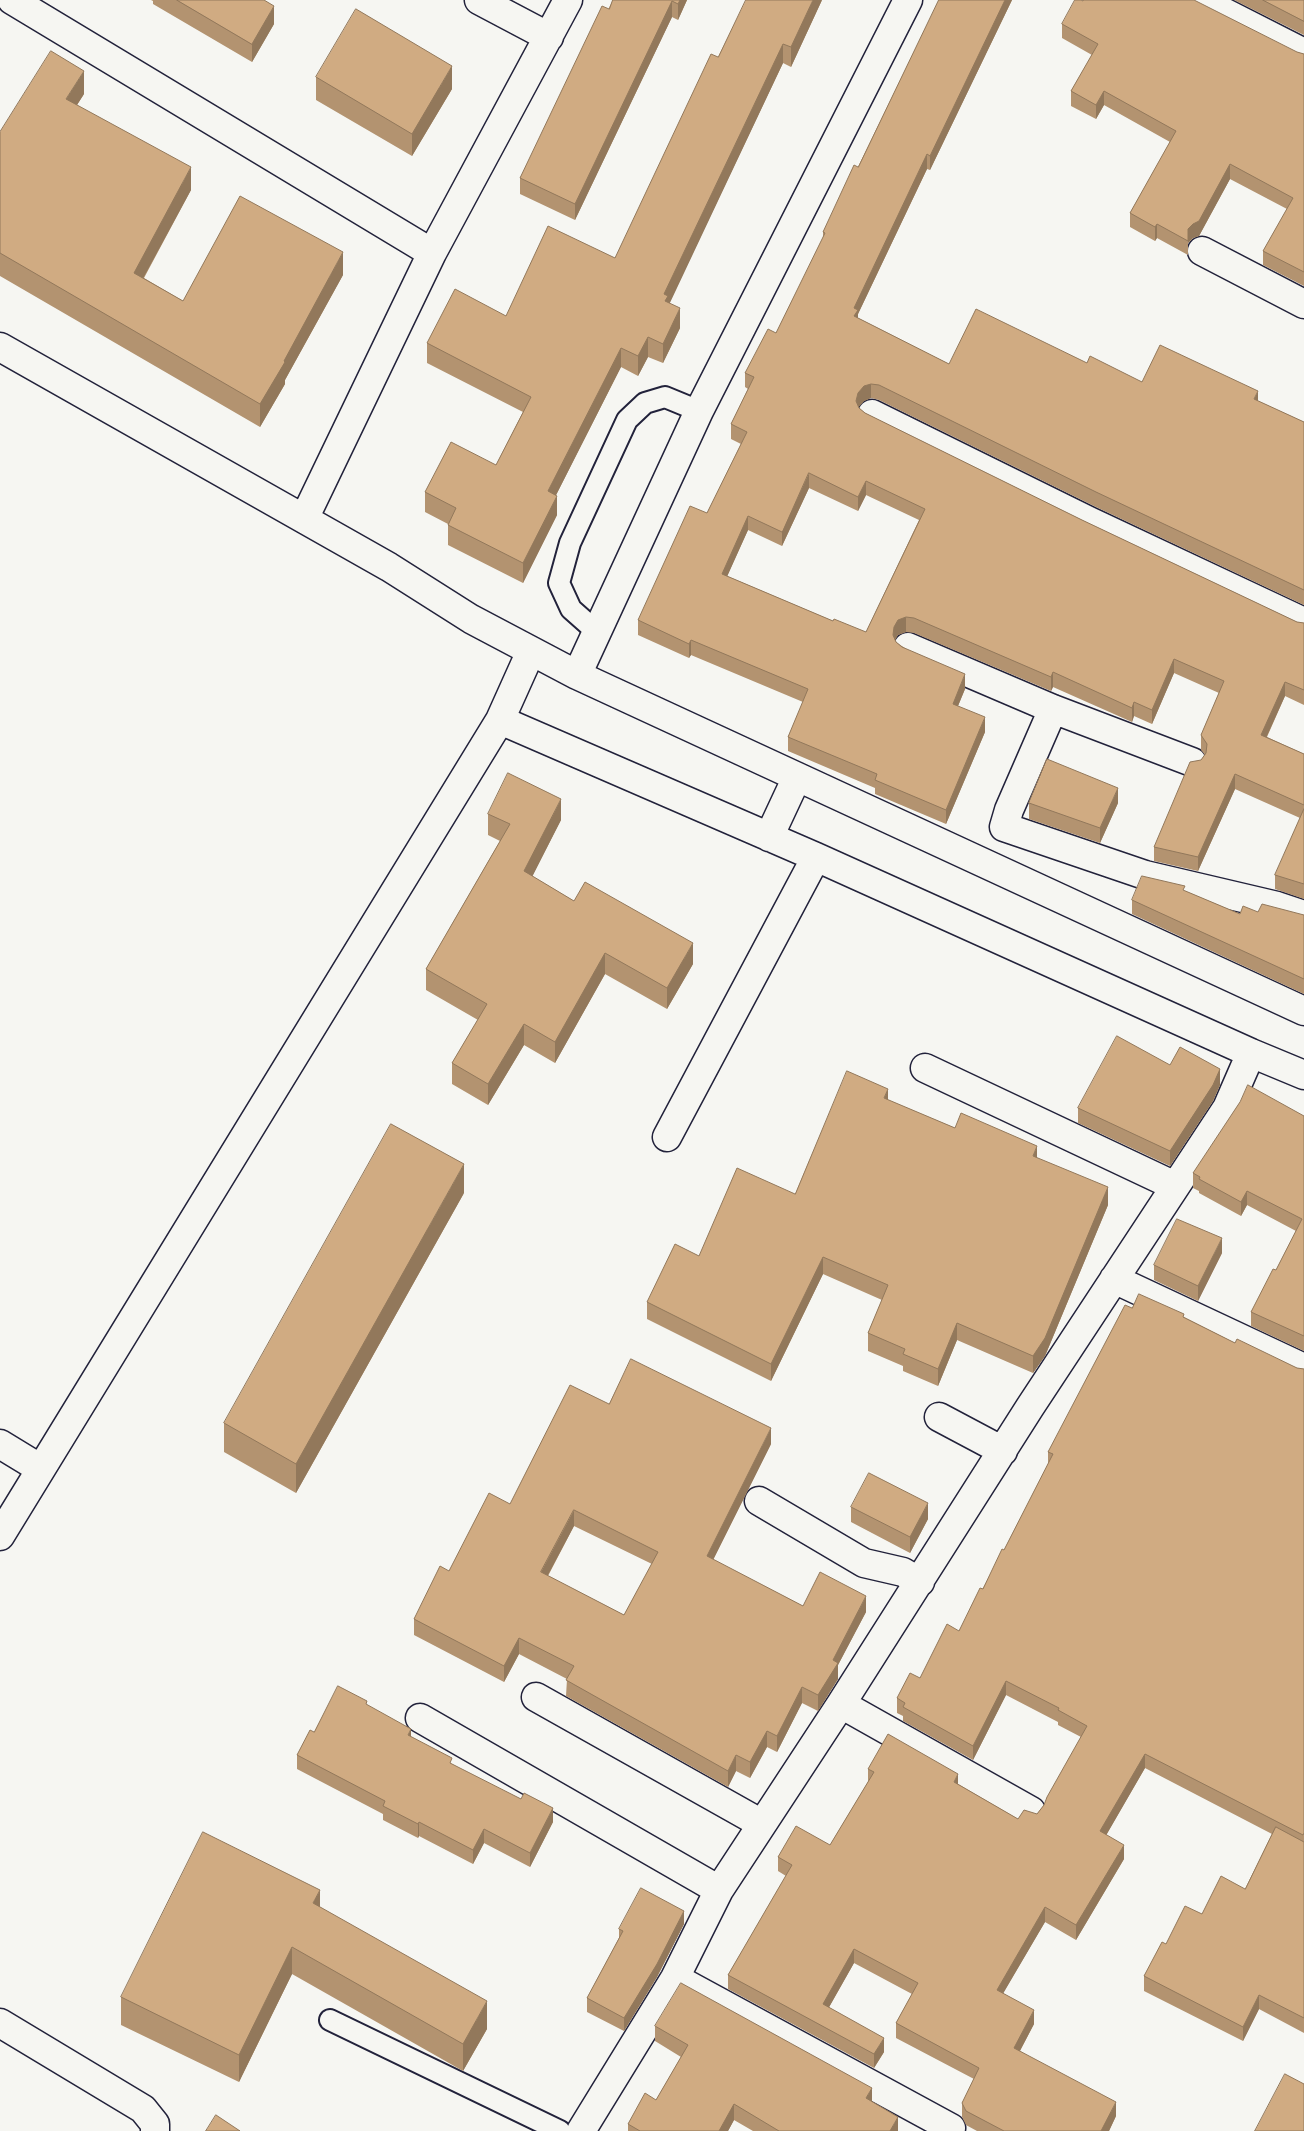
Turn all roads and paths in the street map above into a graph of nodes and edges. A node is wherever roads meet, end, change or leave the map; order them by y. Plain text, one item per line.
1 (12, 0) edge
2 (479, 0) edge
3 (568, 0) edge
4 (908, 0) edge
5 (1200, 0) edge
6 (549, 37) junction
7 (1304, 53) edge
8 (1202, 251) dead end
9 (432, 253) junction
10 (1304, 304) edge
11 (0, 347) edge
12 (699, 411) junction
13 (872, 414) edge
14 (304, 519) junction
15 (1304, 622) edge
16 (597, 632) junction
17 (908, 647) edge
18 (531, 651) junction
19 (577, 675) junction
20 (1054, 709) junction
21 (500, 720) junction
22 (1192, 762) edge
23 (797, 777) junction
24 (1004, 827) junction
25 (769, 837) junction
26 (816, 857) junction
27 (986, 864) junction
28 (1304, 915) edge
29 (1304, 1010) edge
30 (1251, 1053) junction
31 (924, 1068) dead end
32 (1304, 1075) edge
33 (667, 1137) dead end
34 (1175, 1186) junction
35 (1114, 1279) junction
36 (1304, 1368) edge
37 (939, 1417) dead end
38 (0, 1444) edge
39 (1003, 1451) junction
40 (41, 1469) junction
41 (759, 1501) dead end
42 (0, 1536) edge
43 (920, 1582) junction
44 (536, 1698) dead end
45 (841, 1704) junction
46 (420, 1718) dead end
47 (1031, 1811) edge
48 (762, 1824) junction
49 (719, 1890) junction
50 (675, 1978) junction
51 (330, 2020) dead end
52 (0, 2023) edge
53 (951, 2128) dead end
54 (155, 2131) edge
55 (560, 2131) edge
56 (581, 2131) edge

1 - 9 street
2 - 6 street
3 - 6 street
4 - 12 street
5 - 7 street
6 - 9 street
8 - 10 street
9 - 14 street
11 - 14 street
12 - 16 street
12 - 16 lane
13 - 15 street
14 - 18 street
16 - 19 street
17 - 20 street
18 - 19 street
18 - 21 street
19 - 23 street
20 - 22 street
20 - 24 street
21 - 25 street
21 - 40 street
23 - 25 street
23 - 27 street
24 - 27 street
24 - 28 street
25 - 26 street
26 - 30 street
26 - 33 street
27 - 29 street
30 - 32 street
30 - 34 street
31 - 34 street
34 - 35 street
35 - 36 street
35 - 39 street
37 - 39 street
38 - 40 street
39 - 43 street
40 - 42 street
41 - 43 street
43 - 45 street
44 - 48 street
45 - 47 street
45 - 48 street
46 - 49 street
48 - 49 street
49 - 50 street
50 - 53 street
50 - 56 street
51 - 55 lane
52 - 54 street

